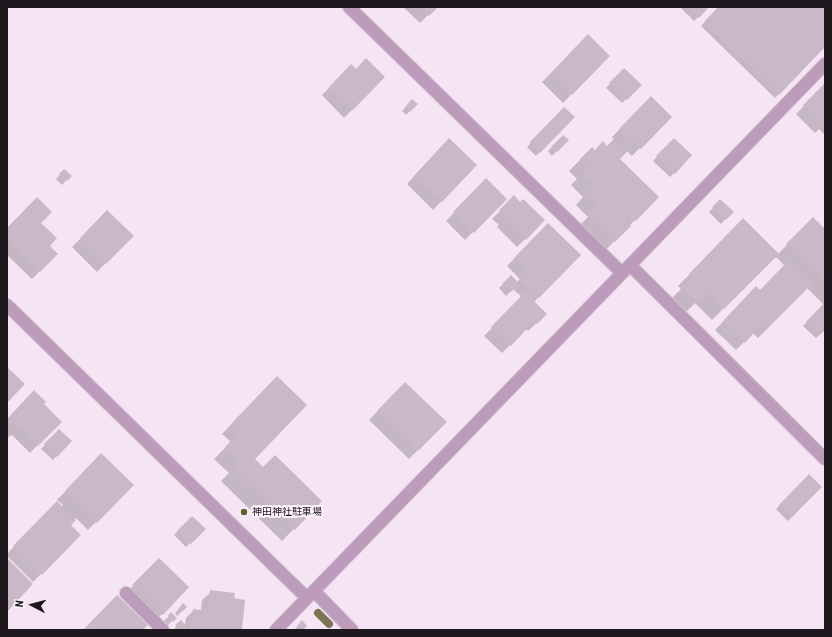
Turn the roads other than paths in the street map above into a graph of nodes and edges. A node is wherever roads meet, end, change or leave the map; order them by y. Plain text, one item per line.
1 (349, 7) edge
2 (825, 64) edge
3 (626, 270) junction
4 (7, 305) edge
5 (825, 459) edge
6 (126, 593) dead end
7 (310, 595) junction
8 (163, 630) edge
9 (276, 630) edge
10 (352, 630) edge

1 - 3 street
2 - 3 street
3 - 5 street
3 - 7 street
4 - 7 street
6 - 8 street
7 - 9 street
7 - 10 street

